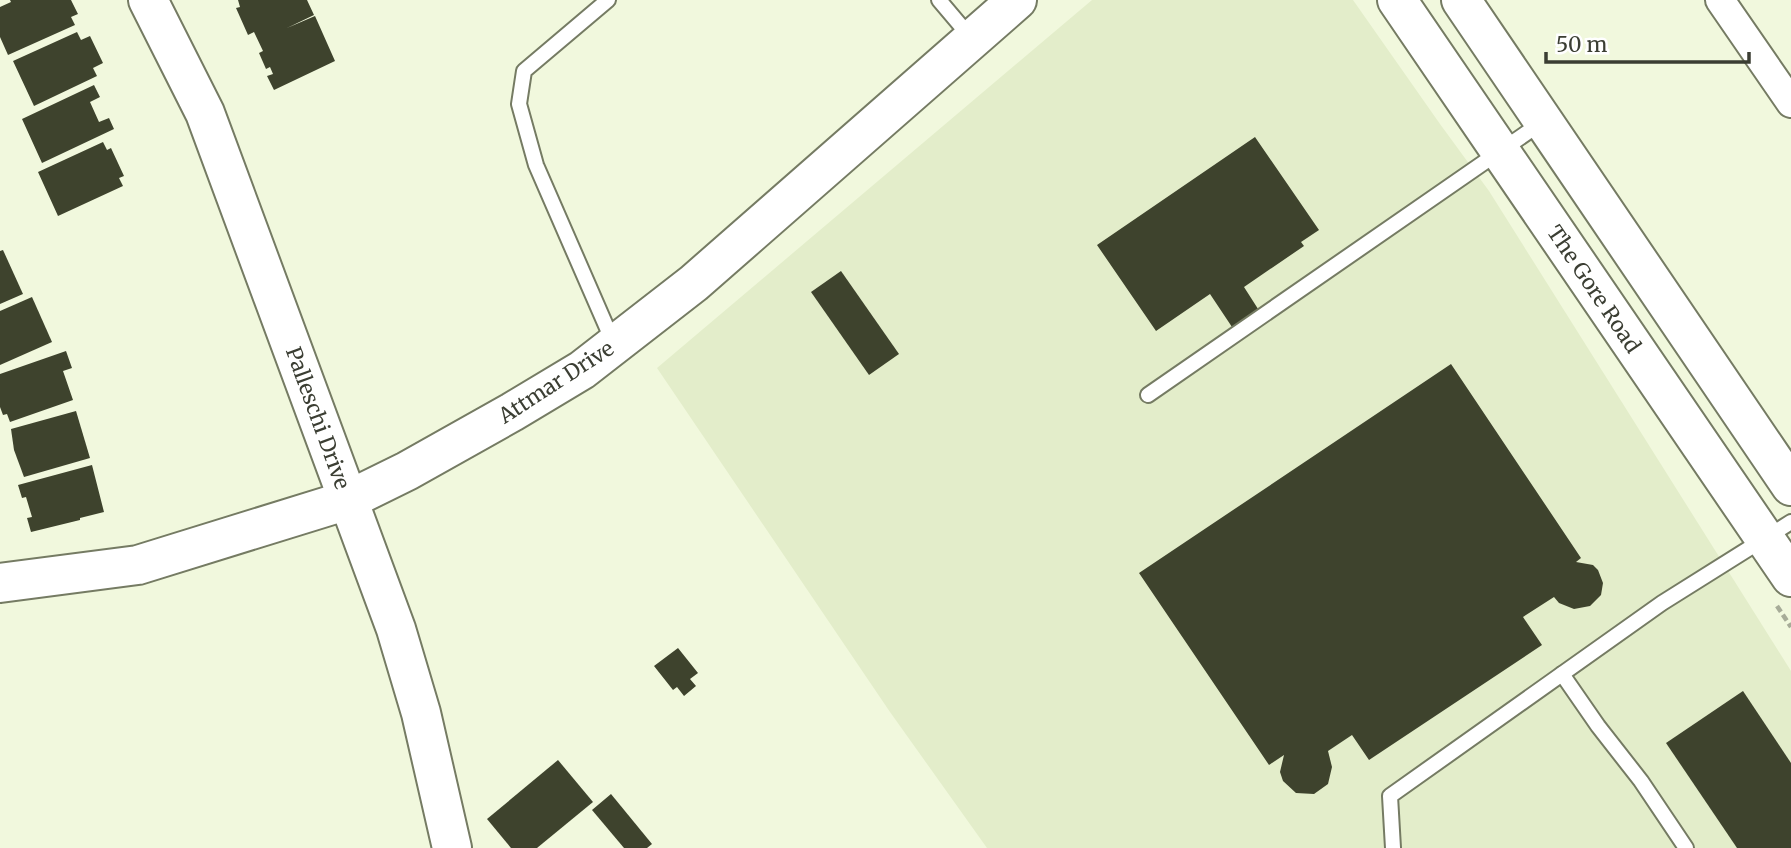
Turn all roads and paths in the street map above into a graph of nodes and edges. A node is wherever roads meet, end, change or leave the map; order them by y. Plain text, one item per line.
1 (148, 0) edge
2 (608, 0) edge
3 (939, 0) edge
4 (1017, 0) edge
5 (1397, 0) edge
6 (1461, 0) edge
7 (1720, 0) edge
8 (972, 39) junction
9 (1791, 103) edge
10 (1544, 121) junction
11 (1501, 153) junction
12 (615, 345) junction
13 (1149, 395) dead end
14 (1778, 450) edge
15 (1791, 486) edge
16 (348, 500) junction
17 (1778, 530) edge
18 (1791, 577) edge
19 (0, 583) edge
20 (1562, 674) junction
21 (452, 848) edge
22 (1393, 848) edge
23 (1686, 848) edge

1 - 16 street, Palleschi Drive
2 - 12 lane
3 - 8 lane
4 - 8 street, Attmar Drive
5 - 11 street, The Gore Road
6 - 10 street
7 - 9 street
8 - 12 street, Attmar Drive
10 - 11 lane
10 - 14 street
11 - 13 lane
11 - 17 street, The Gore Road
12 - 16 street, Attmar Drive
14 - 15 street
16 - 19 street, Attmar Drive
16 - 21 street, Palleschi Drive
17 - 18 street, The Gore Road
17 - 20 lane
20 - 22 lane
20 - 23 lane

